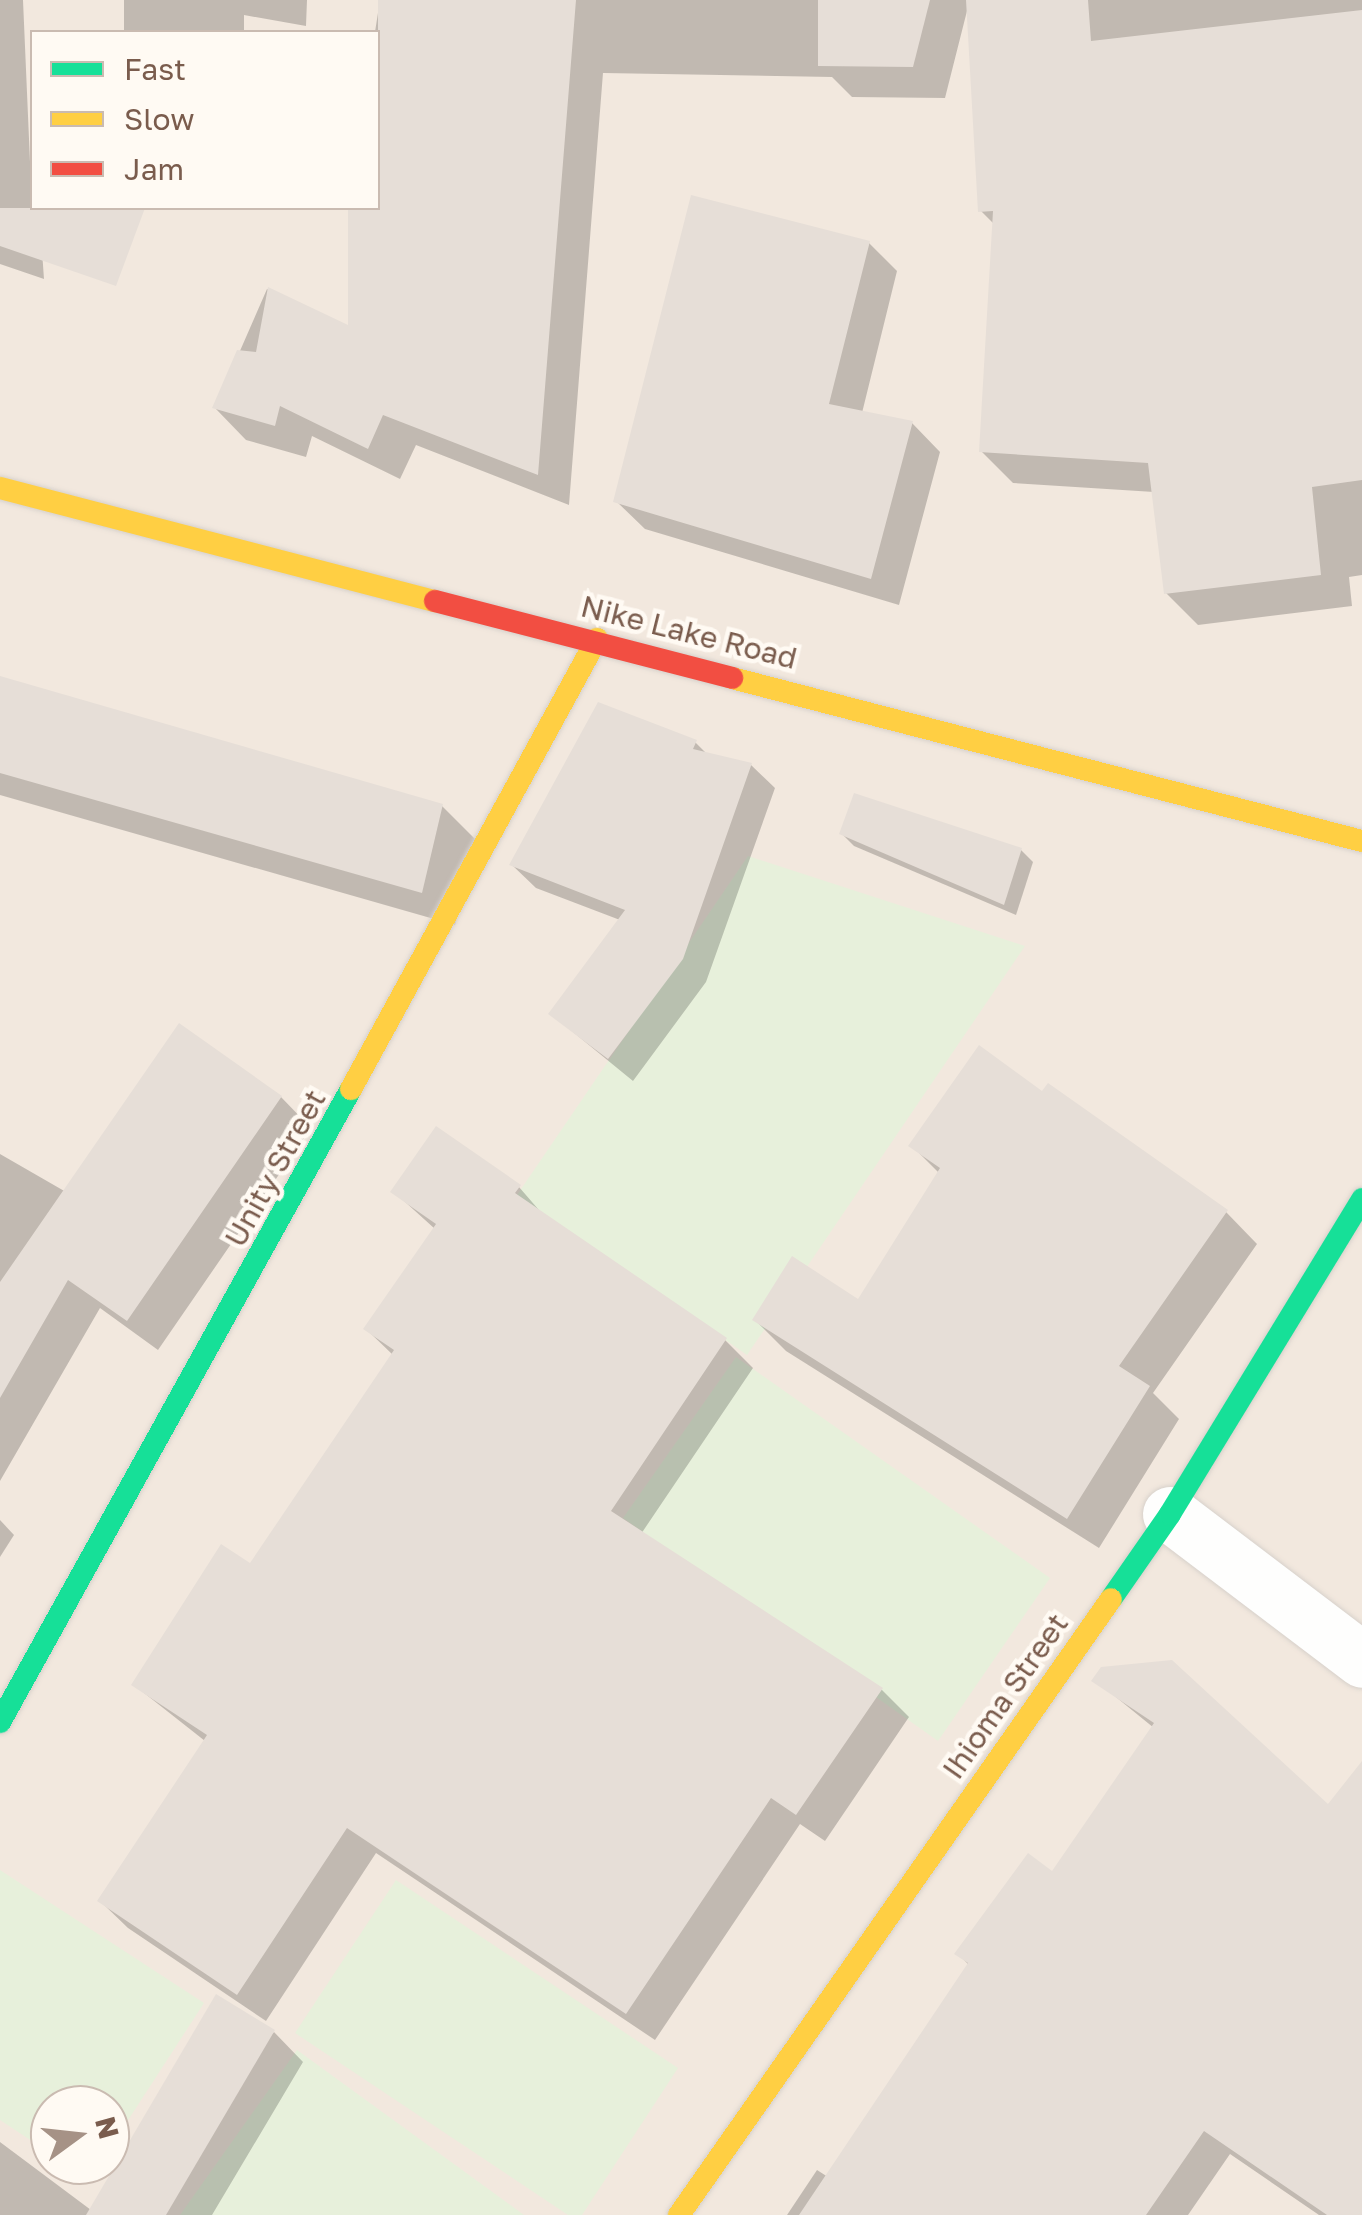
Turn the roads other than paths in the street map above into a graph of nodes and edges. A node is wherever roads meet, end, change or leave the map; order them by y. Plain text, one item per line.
1 (0, 488) edge
2 (597, 639) junction
3 (1362, 840) edge
4 (1362, 1199) edge
5 (1170, 1514) junction
6 (1362, 1660) edge
7 (0, 1722) edge
8 (679, 2215) edge

1 - 2 street, Nike Lake Road
2 - 3 street, Nike Lake Road
2 - 7 street, Unity Street
4 - 5 street, Ihioma Street
5 - 6 street
5 - 8 street, Ihioma Street

